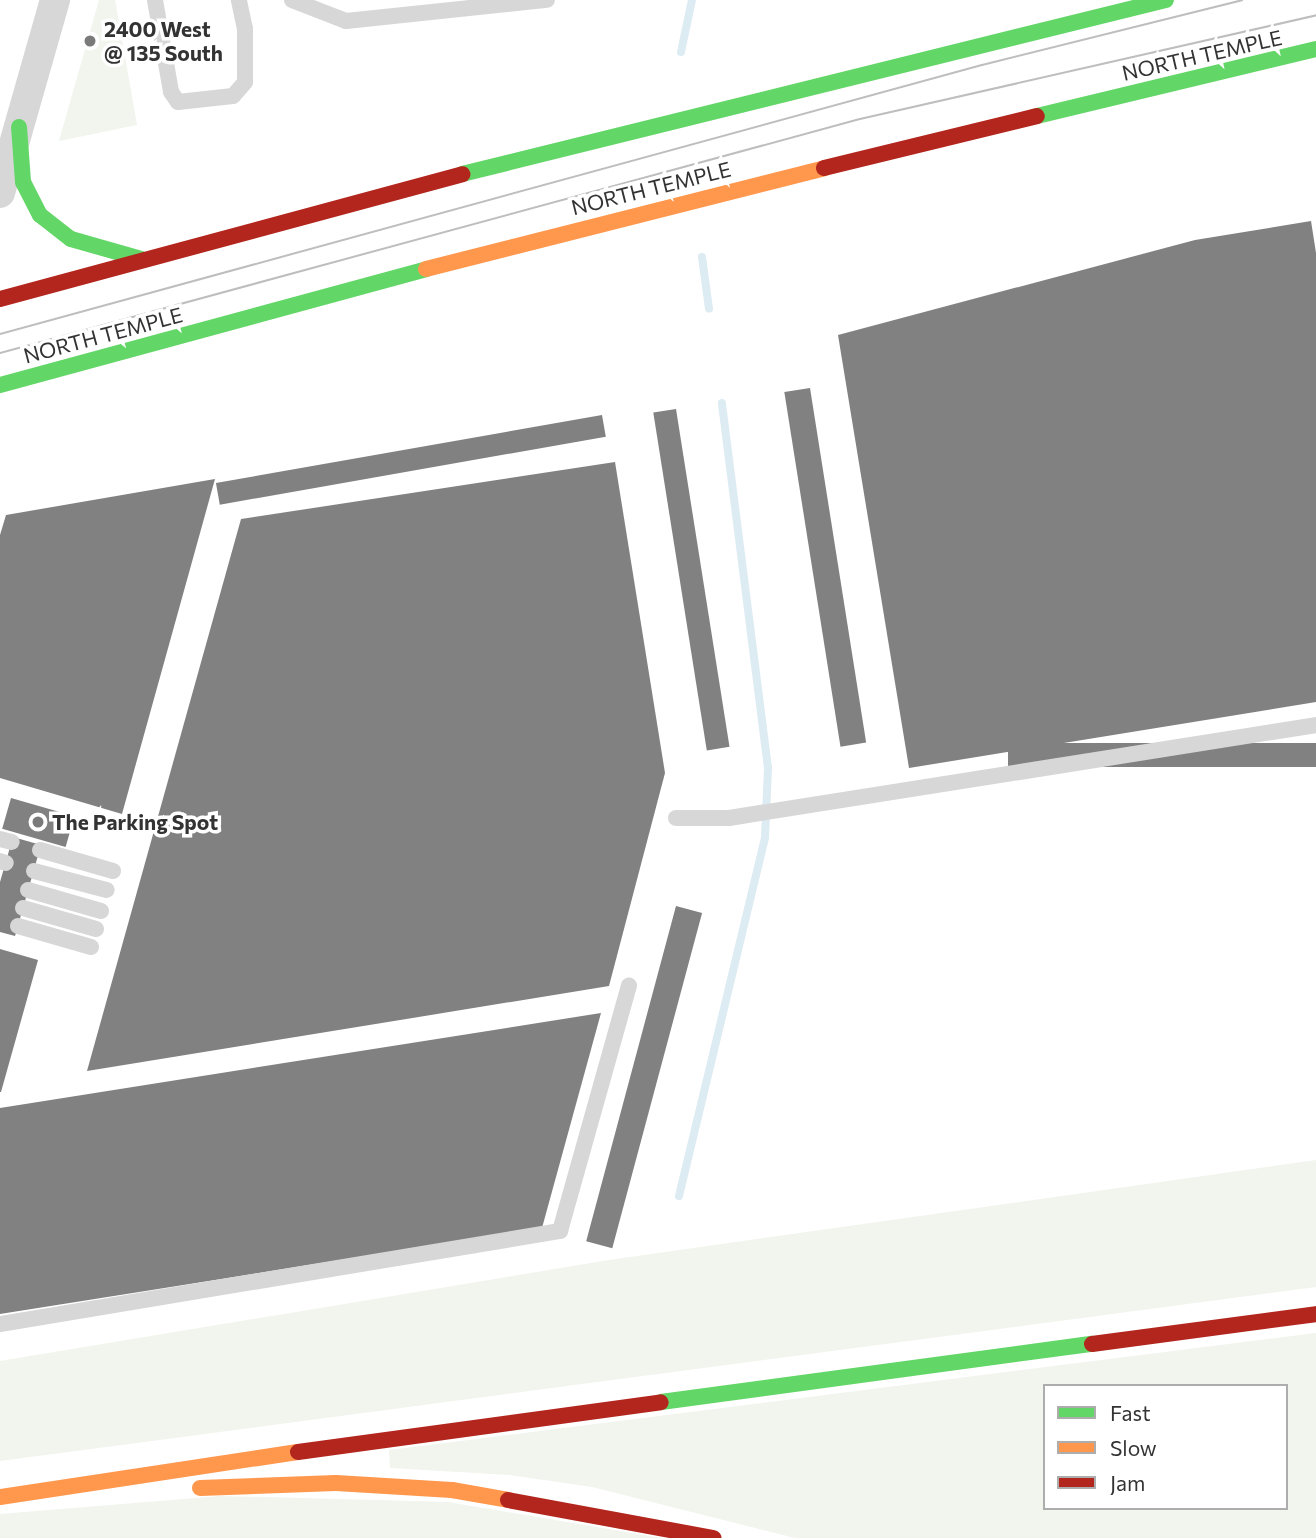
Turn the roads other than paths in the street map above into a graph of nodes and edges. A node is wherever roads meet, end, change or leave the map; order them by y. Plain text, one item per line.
1 (55, 0) edge
2 (155, 0) edge
3 (239, 0) edge
4 (292, 0) edge
5 (547, 0) edge
6 (1167, 0) edge
7 (1316, 49) edge
8 (19, 127) junction
9 (0, 193) edge
10 (147, 260) junction
11 (0, 299) edge
12 (0, 385) edge
13 (1316, 725) edge
14 (676, 818) dead end
15 (40, 850) dead end
16 (34, 871) dead end
17 (113, 871) dead end
18 (28, 890) dead end
19 (107, 890) dead end
20 (23, 908) dead end
21 (101, 911) dead end
22 (18, 926) dead end
23 (96, 929) dead end
24 (90, 947) dead end
25 (629, 986) dead end
26 (1316, 1314) edge
27 (0, 1324) edge
28 (0, 1497) edge
29 (0, 1503) edge
30 (714, 1538) edge

1 - 8 street
2 - 3 lane
4 - 5 lane
6 - 10 main road
7 - 12 main road, NORTH TEMPLE
8 - 9 street
8 - 10 main road
10 - 11 main road
13 - 14 lane
15 - 17 lane
16 - 19 lane
18 - 21 lane
20 - 23 lane
22 - 24 lane
25 - 27 lane
26 - 28 main road
29 - 30 main road

